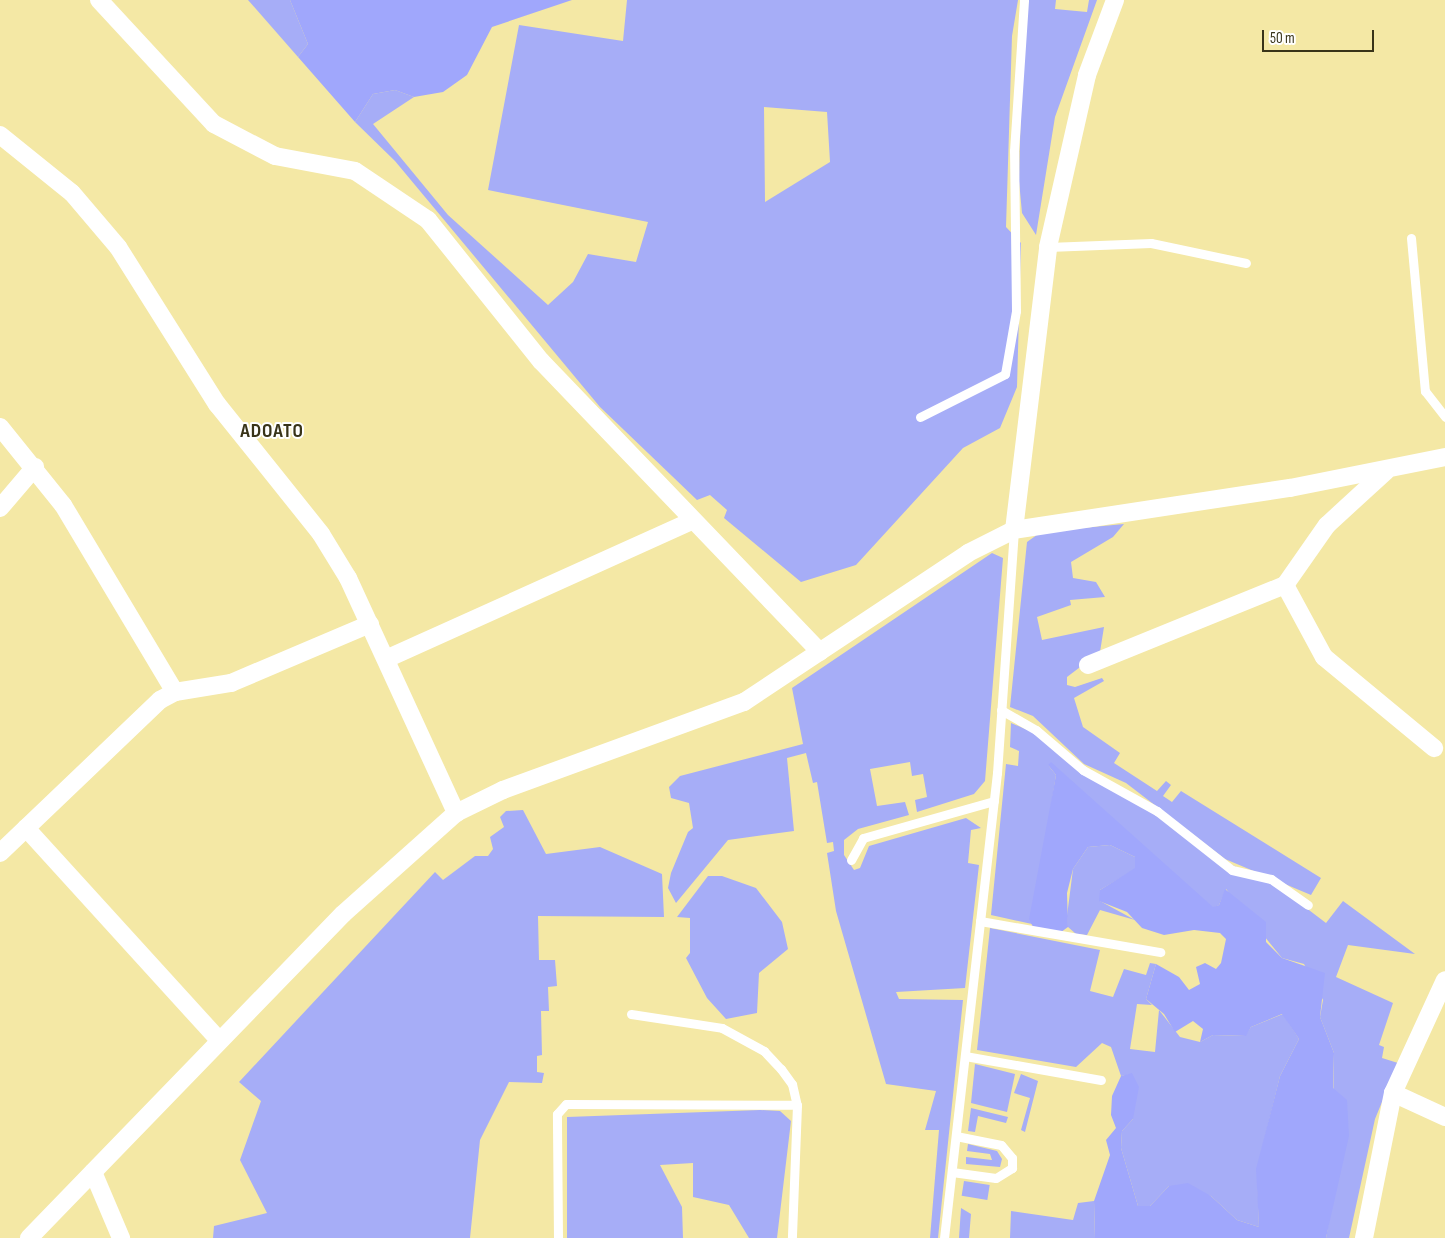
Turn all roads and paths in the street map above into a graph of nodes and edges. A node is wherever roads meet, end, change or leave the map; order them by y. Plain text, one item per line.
1 (99, 0) edge
2 (1024, 0) edge
3 (1115, 0) edge
4 (0, 135) edge
5 (1411, 238) dead end
6 (1048, 247) junction
7 (1246, 263) dead end
8 (920, 417) dead end
9 (1445, 417) edge
10 (0, 427) edge
11 (1445, 458) edge
12 (35, 468) junction
13 (1386, 472) junction
14 (0, 508) edge
15 (691, 521) junction
16 (1014, 530) junction
17 (1285, 586) junction
18 (370, 624) junction
19 (820, 652) junction
20 (386, 658) junction
21 (1088, 665) dead end
22 (175, 692) junction
23 (1002, 710) junction
24 (1434, 748) dead end
25 (994, 801) junction
26 (456, 813) junction
27 (26, 828) junction
28 (0, 853) edge
29 (850, 860) dead end
30 (1308, 905) dead end
31 (980, 921) junction
32 (1160, 952) dead end
33 (1445, 980) edge
34 (631, 1014) dead end
35 (218, 1039) junction
36 (965, 1056) junction
37 (1101, 1080) dead end
38 (1393, 1094) junction
39 (797, 1105) junction
40 (1445, 1117) edge
41 (956, 1136) junction
42 (93, 1172) junction
43 (952, 1172) junction
44 (29, 1238) edge
45 (121, 1238) edge
46 (558, 1238) edge
47 (792, 1238) edge
48 (944, 1238) edge
49 (1364, 1238) edge

1 - 15 street
2 - 8 lane
3 - 6 street
4 - 18 street
5 - 9 lane
6 - 7 lane
6 - 16 street
10 - 12 street
11 - 13 street
12 - 14 street
12 - 22 street
13 - 16 street
13 - 17 street
15 - 19 street
15 - 20 street
16 - 19 street
16 - 23 lane
17 - 21 street
17 - 24 street
18 - 20 street
18 - 22 street
19 - 26 street
20 - 26 street
22 - 27 street
23 - 25 lane
23 - 30 lane
25 - 29 lane
25 - 31 lane
26 - 35 street
27 - 28 street
27 - 35 street
31 - 32 lane
31 - 36 lane
33 - 38 street
34 - 39 lane
35 - 42 street
36 - 37 lane
36 - 41 lane
38 - 40 street
38 - 49 street
39 - 46 lane
39 - 47 lane
41 - 43 lane
41 - 43 lane
42 - 44 street
42 - 45 street
43 - 48 lane

